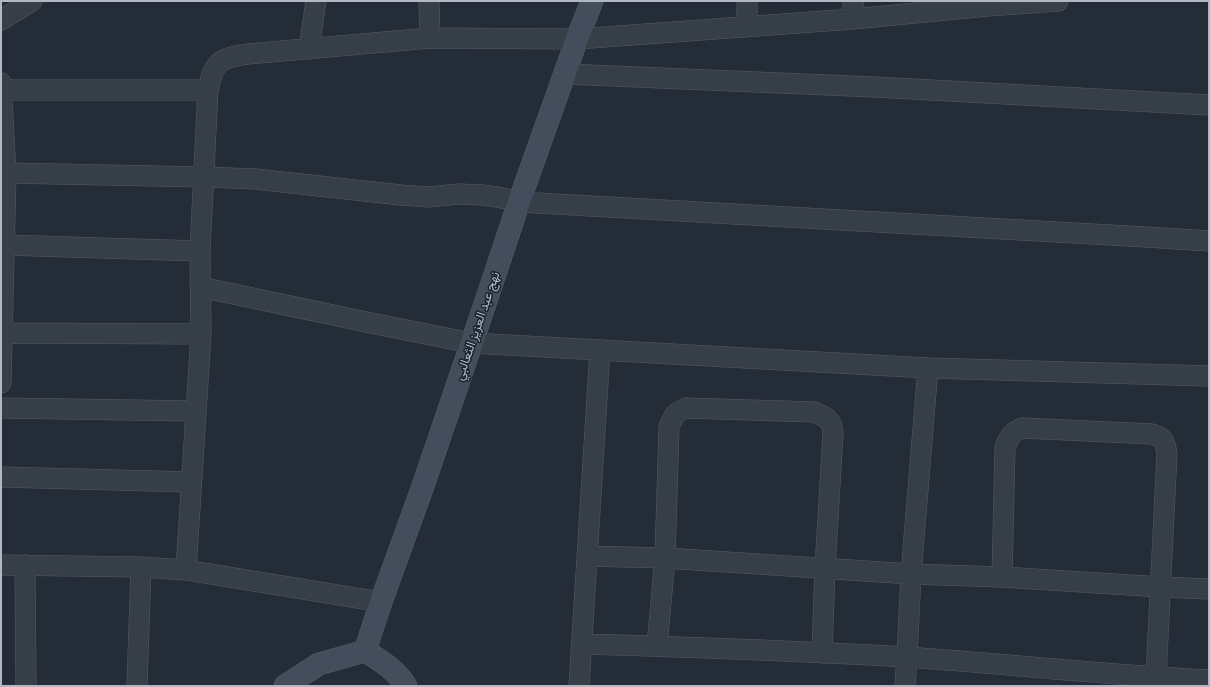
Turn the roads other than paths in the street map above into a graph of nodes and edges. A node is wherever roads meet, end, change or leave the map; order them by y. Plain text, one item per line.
1 (32, 1) edge
2 (316, 1) edge
3 (429, 1) edge
4 (592, 1) edge
5 (747, 1) edge
6 (1058, 1) edge
7 (988, 3) edge
8 (853, 10) edge
9 (1, 20) edge
10 (747, 27) junction
11 (430, 38) junction
12 (577, 39) junction
13 (309, 49) junction
14 (565, 74) junction
15 (2, 87) edge
16 (208, 90) junction
17 (1209, 105) edge
18 (4, 165) edge
19 (205, 177) junction
20 (519, 202) junction
21 (1209, 241) edge
22 (4, 245) junction
23 (200, 251) junction
24 (200, 287) junction
25 (2, 333) edge
26 (201, 334) junction
27 (471, 343) junction
28 (600, 350) junction
29 (928, 368) junction
30 (1209, 376) edge
31 (1, 383) edge
32 (1, 408) edge
33 (196, 411) junction
34 (1, 477) edge
35 (191, 482) junction
36 (588, 556) junction
37 (665, 558) junction
38 (1, 565) edge
39 (25, 565) junction
40 (141, 567) junction
41 (825, 569) junction
42 (186, 570) junction
43 (911, 574) junction
44 (1002, 577) junction
45 (1161, 587) junction
46 (1209, 588) edge
47 (381, 602) junction
48 (582, 644) junction
49 (657, 646) junction
50 (365, 652) junction
51 (822, 653) junction
52 (907, 657) junction
53 (1156, 677) junction
54 (1209, 680) edge
55 (26, 686) edge
56 (138, 686) edge
57 (285, 686) edge
58 (406, 686) edge
59 (579, 686) edge
60 (905, 686) edge

1 - 9 street
2 - 13 street
3 - 11 street
4 - 12 street, نهج عبد العزيز الثعالبي
5 - 10 street
6 - 7 street
7 - 8 street
8 - 10 street
10 - 12 street
11 - 12 street
11 - 13 street
12 - 14 street, نهج عبد العزيز الثعالبي
13 - 16 street
14 - 17 street
14 - 20 street, نهج عبد العزيز الثعالبي
15 - 16 street
15 - 18 street
16 - 19 street
18 - 19 street
18 - 22 street
19 - 20 street
19 - 23 street
20 - 21 street
20 - 27 street, نهج عبد العزيز الثعالبي
22 - 23 street
22 - 25 street
23 - 24 street
24 - 26 street
24 - 27 street
25 - 26 street
25 - 31 street
26 - 33 street
27 - 28 street
27 - 47 street, نهج عبد العزيز الثعالبي
28 - 29 street
28 - 36 street
29 - 30 street
29 - 43 street
32 - 33 street
33 - 35 street
34 - 35 street
35 - 42 street
36 - 37 street
36 - 48 street
37 - 41 street
37 - 41 street
37 - 49 street
38 - 39 street
39 - 40 street
39 - 55 street
40 - 42 street
40 - 56 street
41 - 43 street
41 - 51 street
42 - 47 street
43 - 44 street
43 - 52 street
44 - 45 street
44 - 45 street
45 - 46 street
45 - 53 street
47 - 50 street, نهج عبد العزيز الثعالبي
48 - 49 street
48 - 59 street
49 - 51 street
50 - 57 street
50 - 58 street
51 - 52 street
52 - 53 street
52 - 60 street
53 - 54 street

